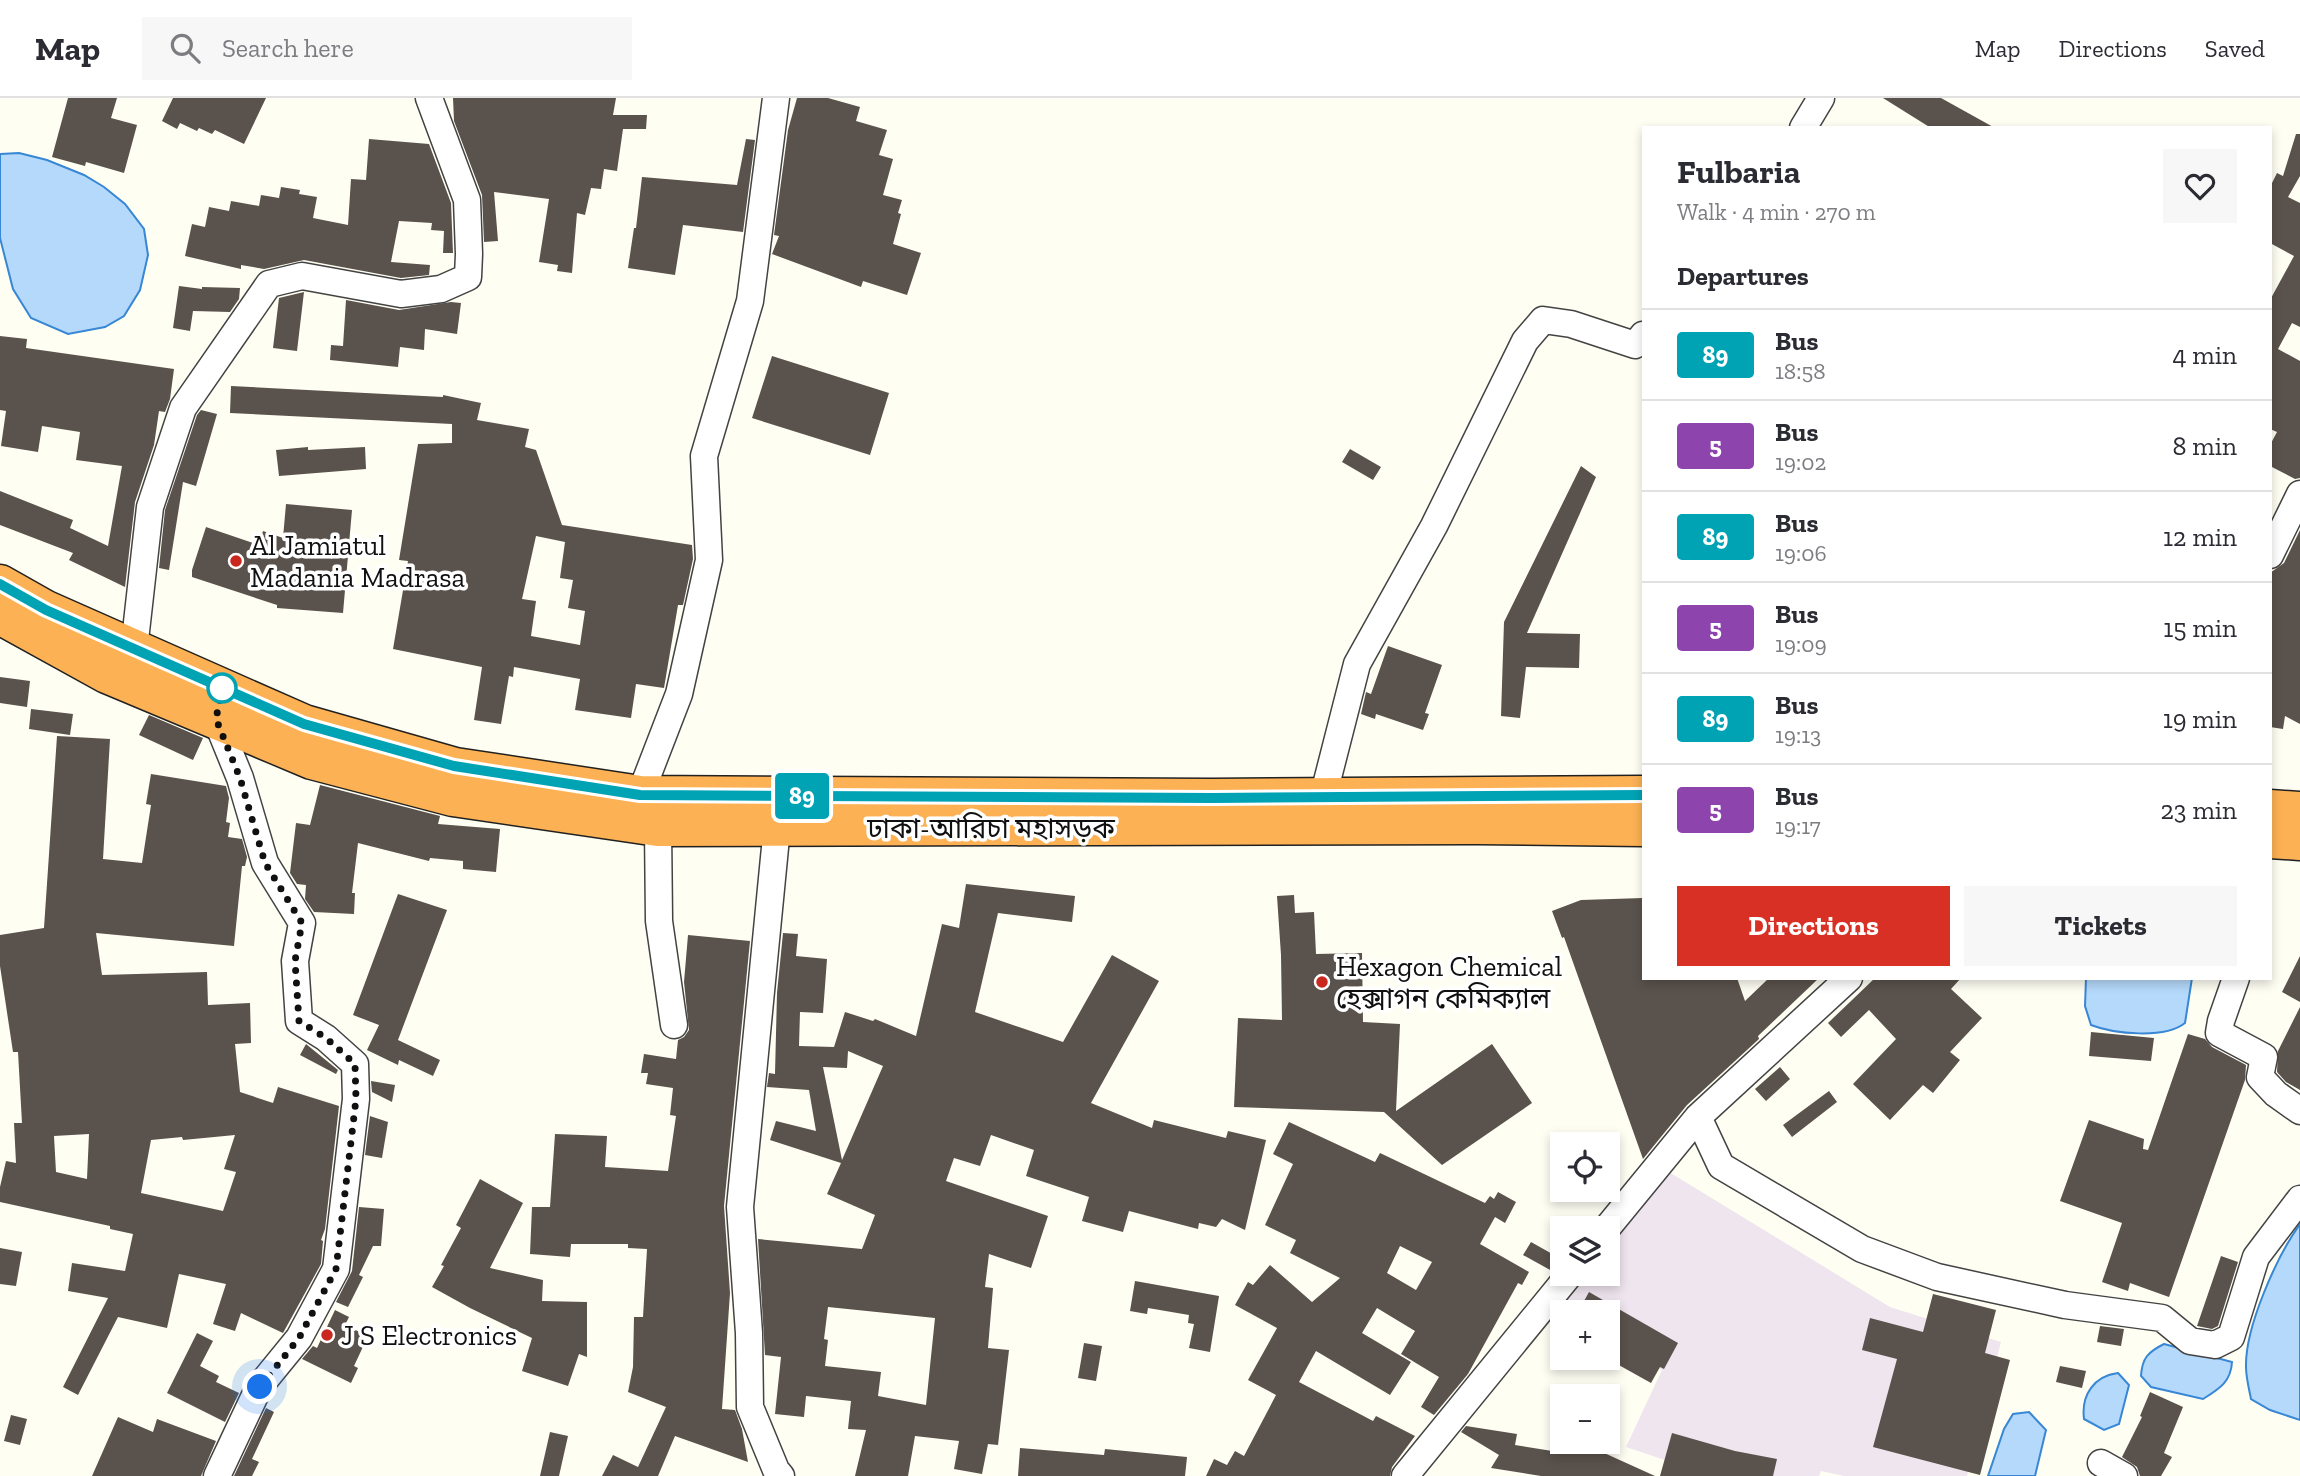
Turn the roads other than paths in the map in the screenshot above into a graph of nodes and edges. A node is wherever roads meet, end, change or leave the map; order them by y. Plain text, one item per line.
1 (429, 98) edge
2 (776, 98) edge
3 (1821, 98) edge
4 (1804, 126) edge
5 (1642, 336) edge
6 (2300, 494) edge
7 (2272, 551) edge
8 (0, 584) edge
9 (0, 615) edge
10 (134, 649) junction
11 (216, 719) junction
12 (640, 795) junction
13 (1642, 795) edge
14 (1323, 797) junction
15 (2272, 809) edge
16 (2300, 811) edge
17 (777, 827) junction
18 (1642, 827) edge
19 (659, 828) junction
20 (2272, 839) edge
21 (2300, 841) edge
22 (1847, 980) edge
23 (2235, 980) edge
24 (674, 1025) dead end
25 (2300, 1111) edge
26 (1698, 1117) junction
27 (2300, 1199) edge
28 (1617, 1216) edge
29 (1560, 1286) edge
30 (2101, 1463) dead end
31 (217, 1476) edge
32 (781, 1476) edge
33 (1405, 1476) edge
34 (2124, 1476) edge

1 - 10 street
2 - 12 street
3 - 4 street
5 - 14 street
6 - 7 street
8 - 10 highway
9 - 11 highway, ঢাকা-আরিচা মহাসড়ক
10 - 12 highway
11 - 19 highway, ঢাকা-আরিচা মহাসড়ক
11 - 31 street
12 - 14 highway
13 - 14 highway
15 - 16 highway
17 - 18 highway, ঢাকা-আরিচা মহাসড়ক
17 - 19 highway, ঢাকা-আরিচা মহাসড়ক
17 - 32 street
19 - 24 street
20 - 21 highway
22 - 26 street
23 - 25 street
26 - 27 street
26 - 28 street
29 - 33 street
30 - 34 street

